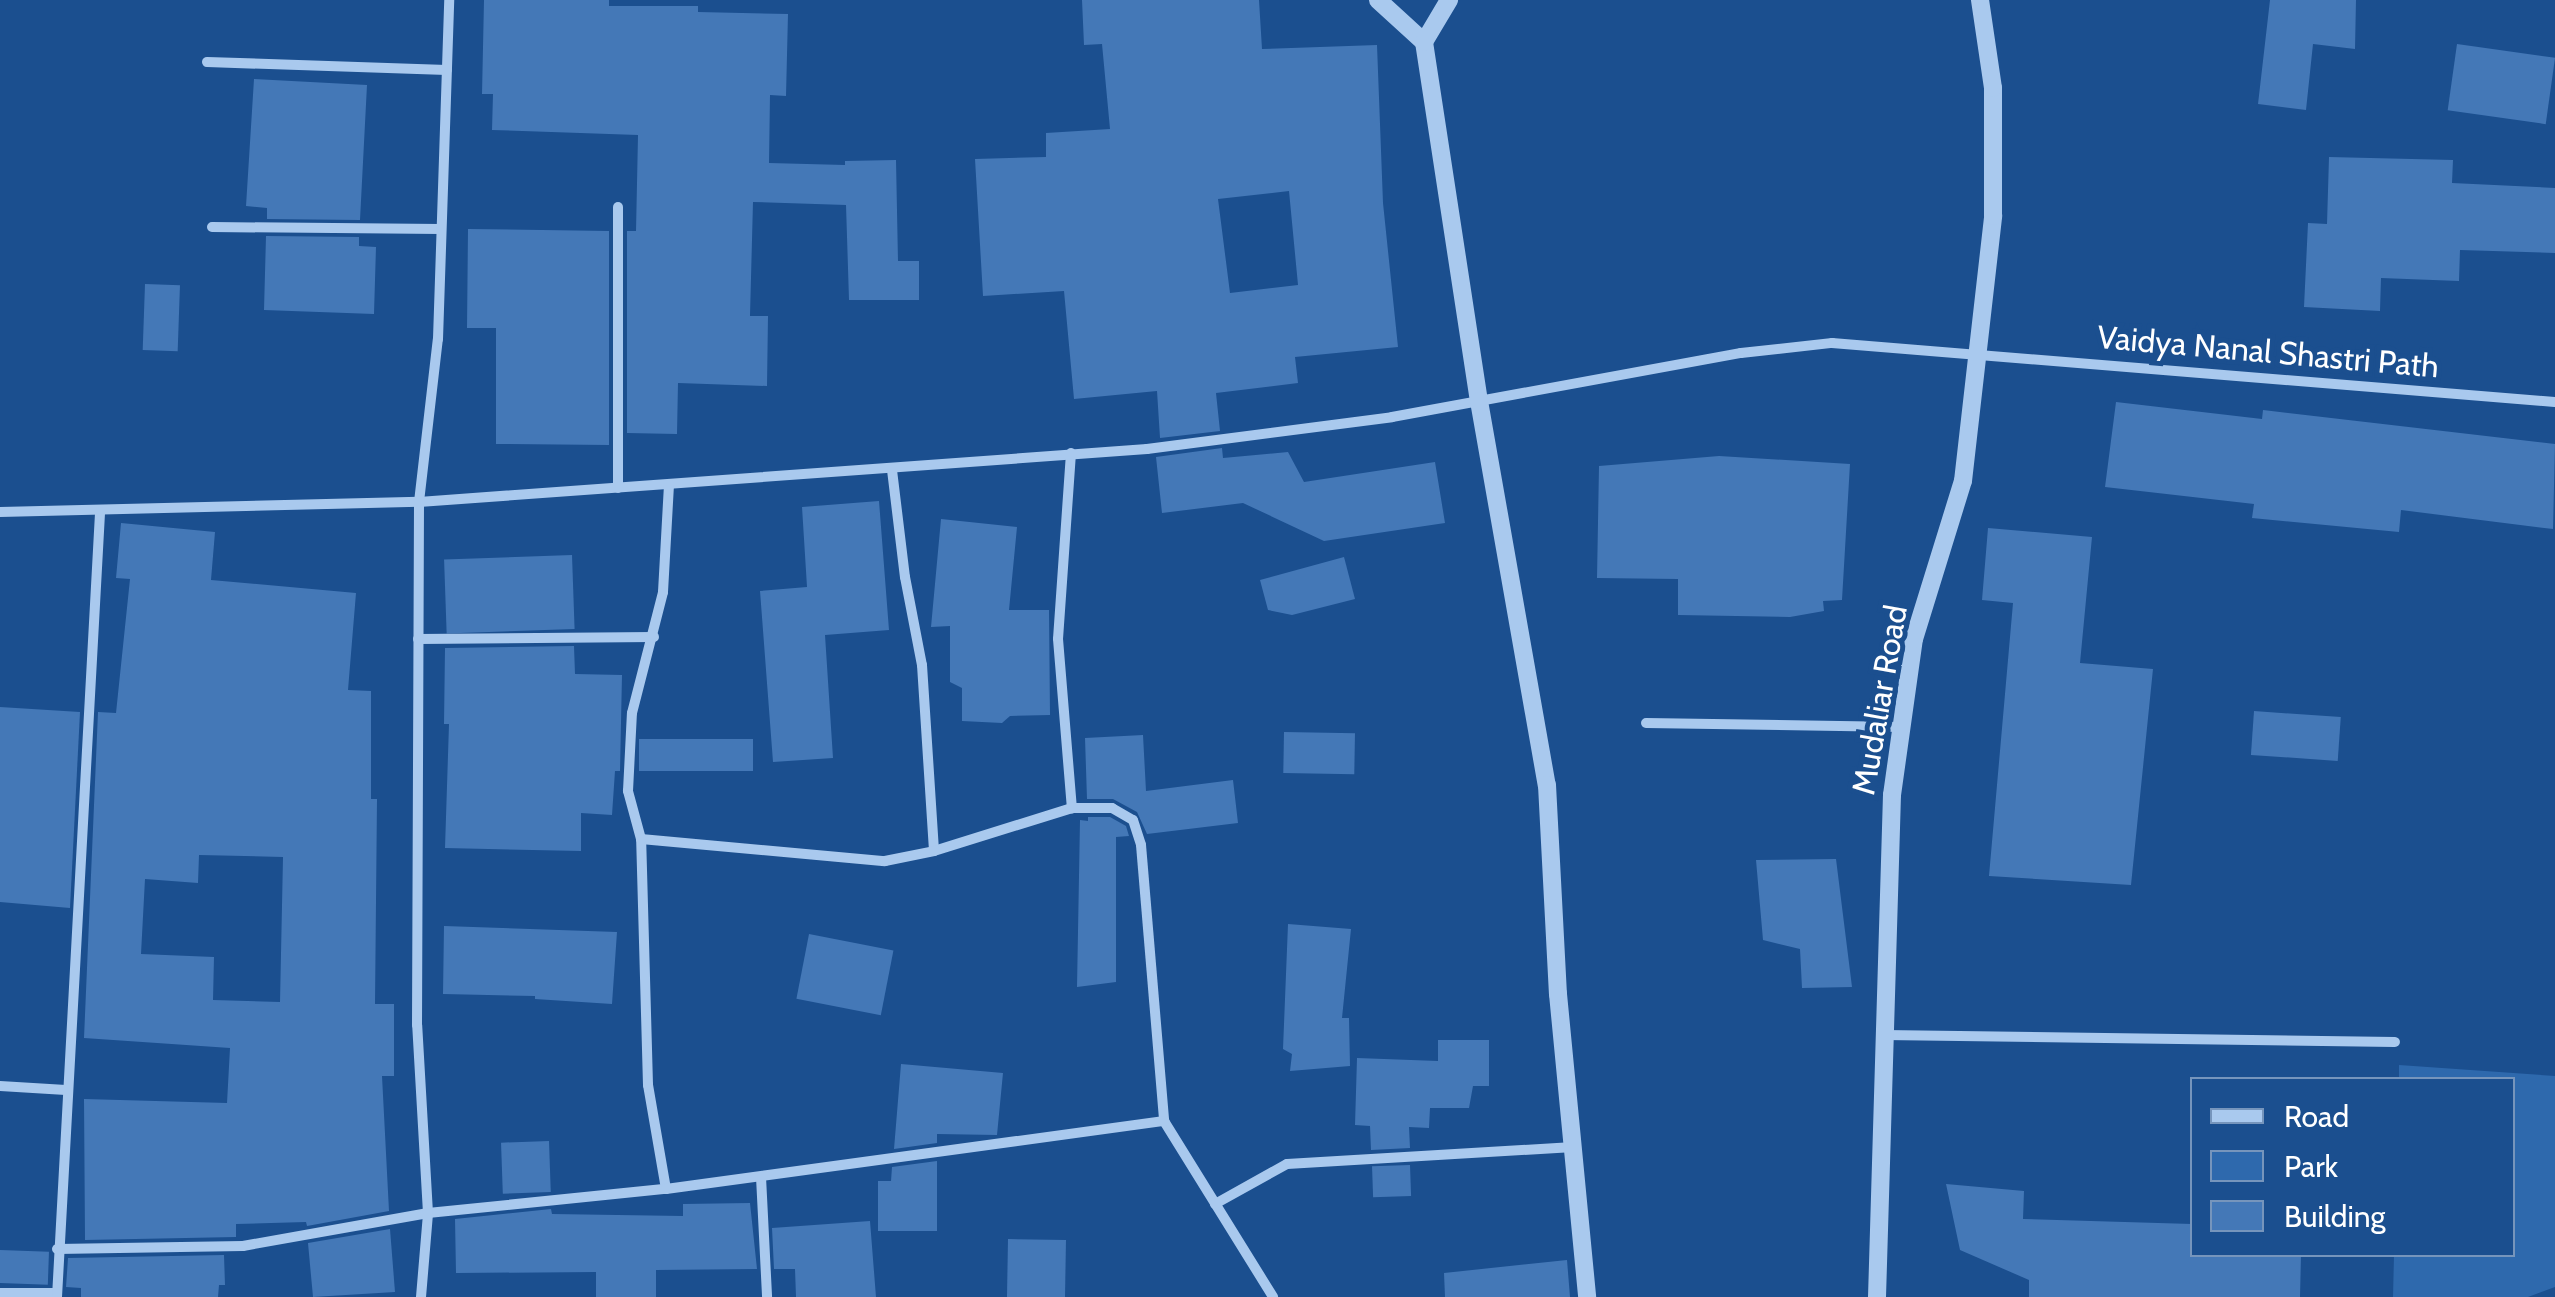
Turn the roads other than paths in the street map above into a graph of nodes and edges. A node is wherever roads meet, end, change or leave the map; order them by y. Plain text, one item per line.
1 (449, 0) edge
2 (1378, 0) edge
3 (1449, 0) edge
4 (1980, 1) edge
5 (1424, 42) junction
6 (207, 62) dead end
7 (447, 70) junction
8 (618, 207) dead end
9 (212, 226) dead end
10 (441, 229) junction
11 (1976, 352) junction
12 (1479, 401) junction
13 (2555, 402) edge
14 (1071, 453) junction
15 (892, 470) junction
16 (669, 484) junction
17 (618, 488) junction
18 (419, 502) junction
19 (0, 512) edge
20 (100, 512) junction
21 (654, 637) junction
22 (418, 639) junction
23 (1646, 723) dead end
24 (1902, 727) junction
25 (1072, 808) junction
26 (641, 839) junction
27 (934, 851) junction
28 (1883, 1036) junction
29 (2395, 1042) dead end
30 (0, 1086) edge
31 (66, 1090) junction
32 (1164, 1121) junction
33 (1573, 1146) junction
34 (761, 1178) junction
35 (666, 1189) junction
36 (1215, 1204) junction
37 (428, 1213) junction
38 (57, 1249) junction
39 (0, 1293) edge
40 (57, 1295) edge
41 (421, 1297) edge
42 (768, 1297) edge
43 (1273, 1297) edge
44 (1588, 1297) edge
45 (1877, 1297) edge

1 - 7 street
2 - 5 street
3 - 5 street
4 - 11 street, Mudaliar Road
5 - 12 street
6 - 7 street
7 - 10 street
8 - 17 street
9 - 10 street
10 - 18 street
11 - 12 street, Vaidya Nanal Shastri Path
11 - 13 street, Vaidya Nanal Shastri Path
11 - 24 street, Mudaliar Road
12 - 14 street, Vaidya Nanal Shastri Path
12 - 33 street
14 - 15 street, Vaidya Nanal Shastri Path
14 - 25 street
15 - 16 street, Vaidya Nanal Shastri Path
15 - 27 street
16 - 17 street, Vaidya Nanal Shastri Path
16 - 21 street
17 - 18 street, Vaidya Nanal Shastri Path
18 - 20 street, Vaidya Nanal Shastri Path
18 - 22 street
19 - 20 street, Vaidya Nanal Shastri Path
20 - 31 street
21 - 22 street
21 - 26 street
22 - 37 street
23 - 24 street
24 - 28 street, Mudaliar Road
25 - 27 street
25 - 32 street
26 - 27 street
26 - 35 street
28 - 29 street
28 - 45 street, Mudaliar Road
30 - 31 street
31 - 38 street
32 - 34 street
32 - 36 street
33 - 36 street
33 - 44 street
34 - 35 street
34 - 42 street
35 - 37 street
36 - 43 street
37 - 38 street
37 - 41 street
38 - 40 street
39 - 40 street

